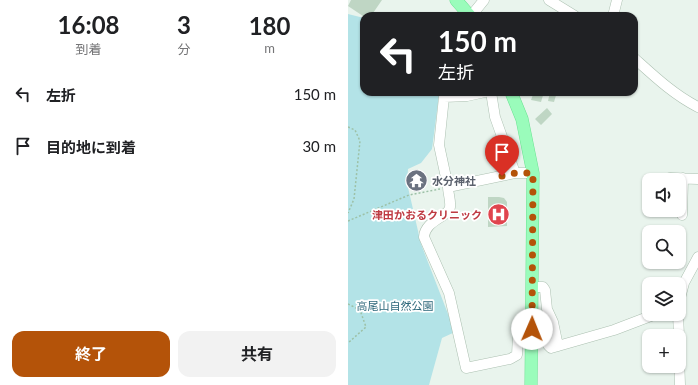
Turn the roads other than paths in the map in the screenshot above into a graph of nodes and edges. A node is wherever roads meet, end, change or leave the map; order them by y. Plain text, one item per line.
1 (456, 0) edge
2 (484, 0) edge
3 (549, 0) edge
4 (617, 0) edge
5 (466, 12) edge
6 (474, 12) edge
7 (568, 12) edge
8 (614, 12) edge
9 (638, 62) edge
10 (467, 96) edge
11 (492, 96) edge
12 (513, 96) edge
13 (698, 107) edge
14 (515, 173) junction
15 (533, 173) junction
16 (686, 178) edge
17 (698, 179) edge
18 (448, 187) junction
19 (698, 257) edge
20 (686, 279) edge
21 (533, 287) junction
22 (642, 319) edge
23 (532, 329) junction
24 (558, 346) junction
25 (680, 373) edge
26 (531, 385) edge
27 (680, 385) edge

1 - 5 main road
2 - 6 street
3 - 7 street
4 - 8 street
9 - 13 street
10 - 18 street
11 - 14 street
12 - 15 main road
14 - 15 street
14 - 18 street
15 - 21 main road
16 - 17 street
18 - 23 street
19 - 20 street
21 - 23 main road
21 - 24 street
22 - 24 street
23 - 24 street
23 - 26 main road
25 - 27 street

